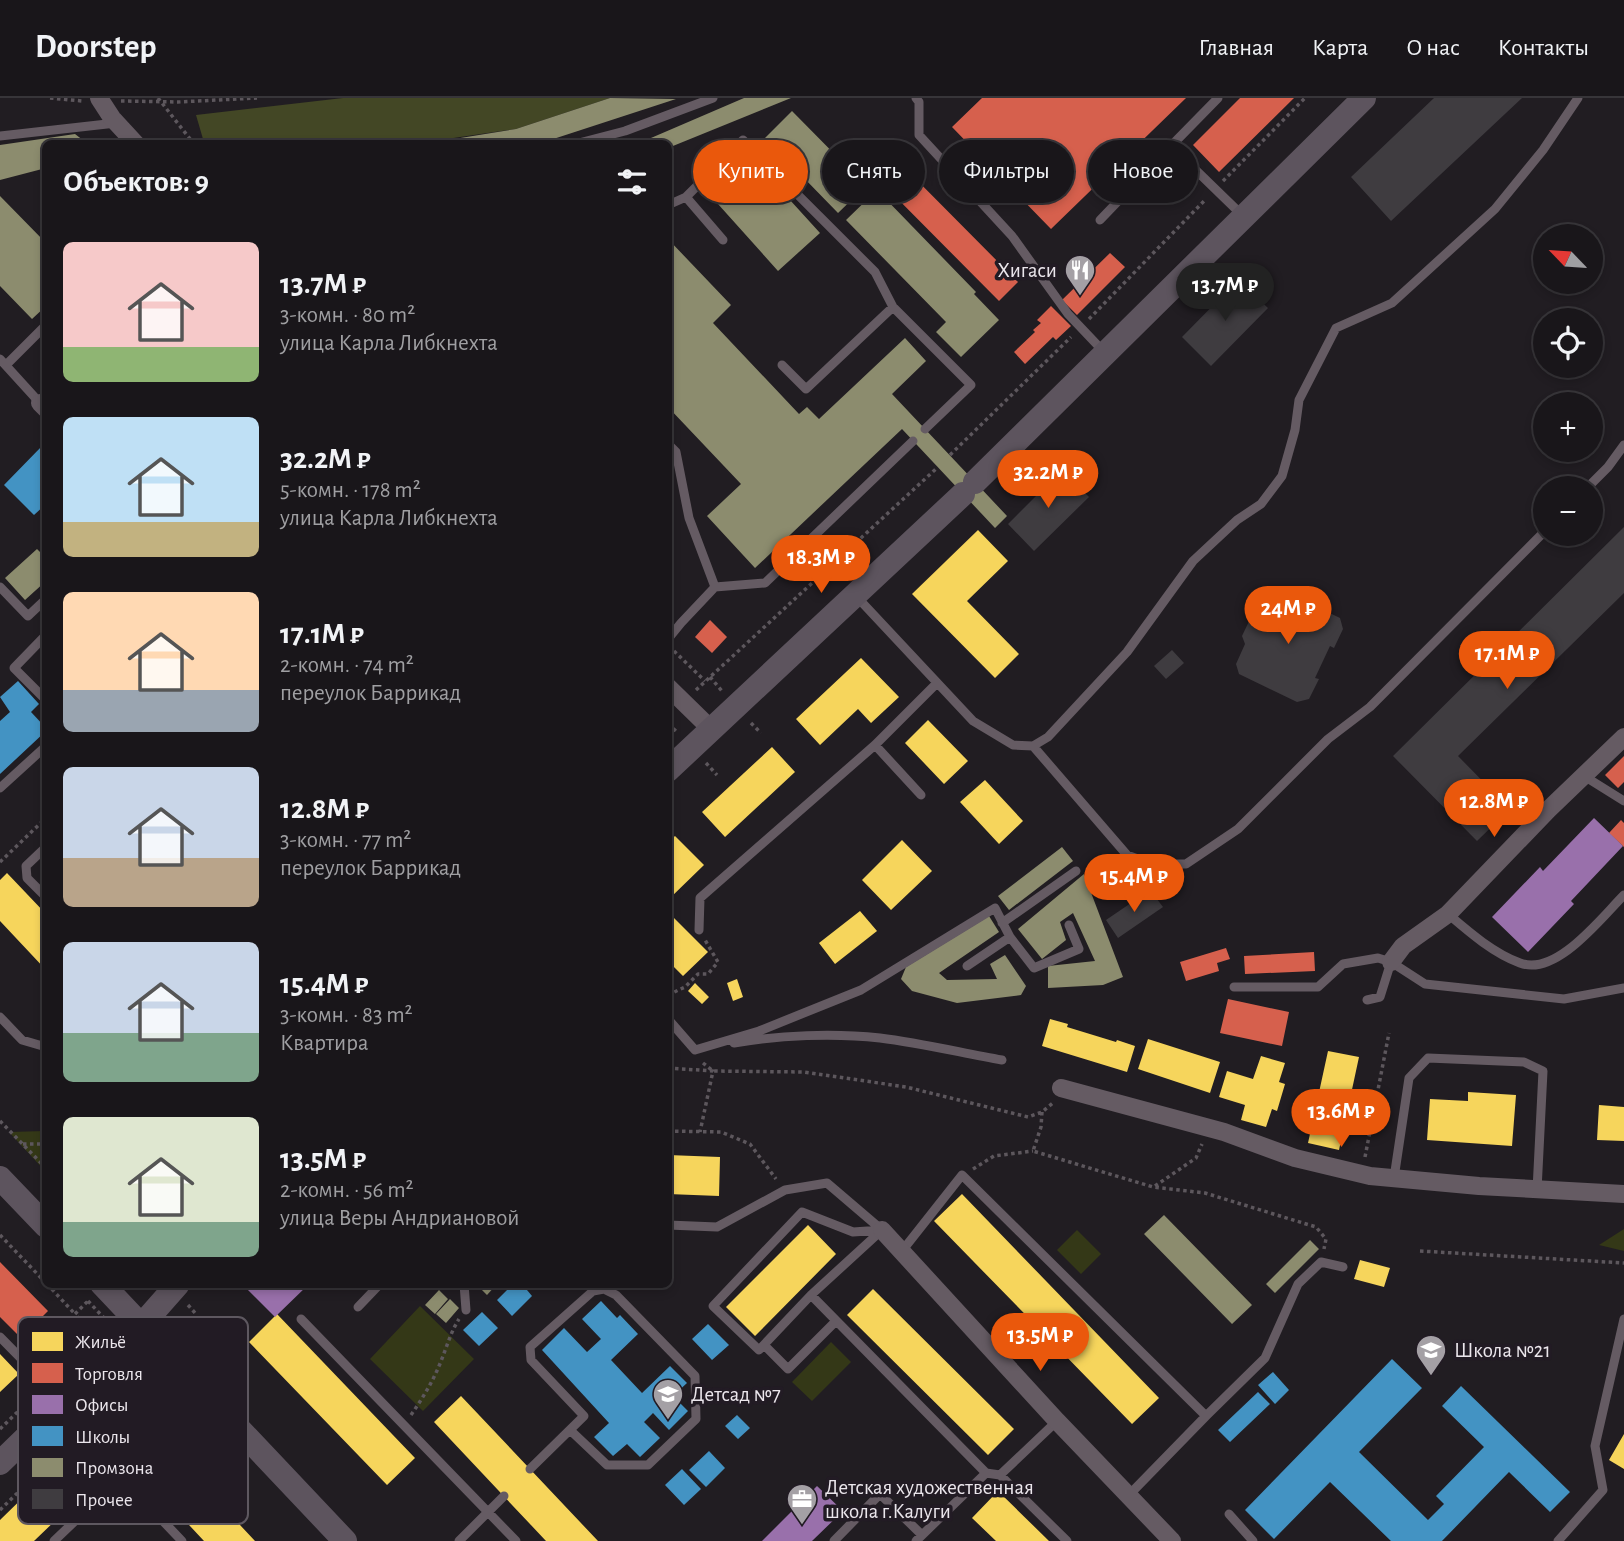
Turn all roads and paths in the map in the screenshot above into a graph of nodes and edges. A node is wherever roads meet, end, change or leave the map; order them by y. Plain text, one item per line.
1 (50, 98) edge
2 (99, 98) edge
3 (257, 98) edge
4 (713, 98) edge
5 (916, 98) edge
6 (1218, 98) edge
7 (1305, 98) edge
8 (1364, 98) edge
9 (1578, 98) edge
10 (59, 100) dead end
11 (160, 100) edge
12 (142, 101) dead end
13 (116, 123) junction
14 (625, 131) junction
15 (0, 136) edge
16 (132, 140) edge
17 (191, 140) edge
18 (590, 140) edge
19 (619, 140) edge
20 (1177, 140) edge
21 (1198, 172) edge
22 (1215, 189) junction
23 (686, 197) junction
24 (672, 203) edge
25 (1116, 203) edge
26 (1244, 216) junction
27 (1100, 220) dead end
28 (723, 240) dead end
29 (893, 307) junction
30 (1080, 327) junction
31 (42, 328) edge
32 (1105, 353) junction
33 (3, 362) edge
34 (782, 365) dead end
35 (42, 405) edge
36 (925, 429) dead end
37 (913, 441) dead end
38 (1624, 445) edge
39 (672, 448) edge
40 (950, 455) dead end
41 (938, 467) dead end
42 (1599, 476) edge
43 (1533, 543) edge
44 (0, 587) edge
45 (715, 587) junction
46 (855, 595) junction
47 (42, 603) edge
48 (672, 635) edge
49 (42, 639) edge
50 (672, 649) edge
51 (705, 681) junction
52 (937, 683) junction
53 (672, 691) edge
54 (42, 696) edge
55 (683, 702) junction
56 (711, 729) junction
57 (1624, 737) edge
58 (875, 745) junction
59 (1032, 746) junction
60 (42, 750) edge
61 (672, 766) edge
62 (1583, 775) junction
63 (0, 788) edge
64 (921, 795) dead end
65 (1624, 801) edge
66 (42, 822) edge
67 (42, 851) edge
68 (0, 862) edge
69 (1076, 871) dead end
70 (42, 893) edge
71 (1624, 895) edge
72 (1448, 914) junction
73 (1002, 923) junction
74 (1069, 925) dead end
75 (699, 930) joint
76 (1010, 937) junction
77 (1391, 962) junction
78 (967, 966) dead end
79 (1234, 987) dead end
80 (1624, 988) edge
81 (672, 993) edge
82 (1367, 1000) dead end
83 (0, 1017) edge
84 (672, 1024) edge
85 (1389, 1032) dead end
86 (42, 1046) edge
87 (695, 1050) junction
88 (1002, 1060) dead end
89 (672, 1068) edge
90 (713, 1071) junction
91 (1061, 1088) joint
92 (1042, 1112) junction
93 (0, 1121) edge
94 (672, 1131) edge
95 (701, 1132) junction
96 (1224, 1132) junction
97 (23, 1144) junction
98 (42, 1144) edge
99 (1033, 1151) junction
100 (42, 1164) edge
101 (1362, 1173) junction
102 (962, 1175) junction
103 (0, 1178) edge
104 (1394, 1178) junction
105 (1153, 1187) junction
106 (785, 1190) junction
107 (1537, 1190) junction
108 (1624, 1194) edge
109 (42, 1222) edge
110 (672, 1225) edge
111 (881, 1230) junction
112 (0, 1235) edge
113 (902, 1251) junction
114 (1420, 1251) dead end
115 (1321, 1262) junction
116 (1624, 1263) edge
117 (1343, 1267) dead end
118 (42, 1280) edge
119 (50, 1288) edge
120 (106, 1288) edge
121 (174, 1288) edge
122 (376, 1288) edge
123 (464, 1288) edge
124 (811, 1295) junction
125 (358, 1307) dead end
126 (466, 1310) joint
127 (75, 1314) junction
128 (78, 1317) edge
129 (103, 1317) edge
130 (133, 1317) edge
131 (149, 1317) edge
132 (301, 1319) dead end
133 (1624, 1319) edge
134 (836, 1321) junction
135 (0, 1337) edge
136 (764, 1345) junction
137 (18, 1355) edge
138 (1206, 1416) junction
139 (1057, 1420) junction
140 (404, 1425) junction
141 (570, 1430) junction
142 (248, 1439) edge
143 (18, 1446) edge
144 (0, 1463) edge
145 (530, 1469) dead end
146 (986, 1473) junction
147 (1000, 1475) junction
148 (18, 1492) edge
149 (1129, 1495) junction
150 (504, 1496) dead end
151 (0, 1510) edge
152 (488, 1512) junction
153 (1229, 1514) dead end
154 (72, 1524) edge
155 (166, 1524) edge
156 (919, 1538) edge
157 (54, 1541) edge
158 (182, 1541) edge
159 (345, 1541) edge
160 (459, 1541) edge
161 (516, 1541) edge
162 (834, 1541) edge
163 (1067, 1541) edge
164 (1172, 1541) edge
165 (1254, 1541) edge
166 (1558, 1541) edge

1 - 10 path
2 - 13 street
3 - 11 path
4 - 14 lane
5 - 30 lane
6 - 20 lane
7 - 22 path
8 - 26 main road
9 - 59 lane
11 - 12 path
11 - 17 path
13 - 15 lane
13 - 16 street
14 - 18 lane
14 - 19 lane
21 - 22 lane
22 - 26 lane
22 - 30 path
23 - 24 lane
23 - 28 lane
23 - 29 lane
25 - 27 lane
26 - 32 main road
29 - 34 lane
29 - 36 lane
30 - 32 lane
30 - 40 path
31 - 33 lane
32 - 46 main road
33 - 35 lane
37 - 45 lane
38 - 42 lane
39 - 45 lane
41 - 51 path
43 - 59 lane
44 - 47 lane
45 - 48 lane
46 - 52 lane
46 - 56 main road
49 - 54 lane
50 - 51 path
51 - 55 path
52 - 58 lane
52 - 59 lane
53 - 55 street
55 - 56 street
56 - 61 main road
57 - 62 street
58 - 64 lane
58 - 75 lane
60 - 63 lane
62 - 65 lane
62 - 72 street
66 - 68 path
67 - 70 lane
69 - 73 lane
71 - 72 lane
72 - 77 street
73 - 76 lane
73 - 87 lane
74 - 76 lane
75 - 81 path
76 - 78 lane
77 - 79 lane
77 - 80 lane
77 - 82 lane
83 - 86 lane
84 - 87 lane
85 - 101 path
87 - 88 lane
87 - 90 path
89 - 90 path
90 - 92 path
90 - 95 path
91 - 92 path
91 - 96 street
92 - 99 path
93 - 97 path
94 - 95 path
95 - 106 path
96 - 101 street
96 - 105 path
97 - 98 path
97 - 100 path
99 - 102 path
99 - 105 path
101 - 104 street
102 - 113 lane
102 - 138 lane
103 - 109 main road
104 - 107 street
104 - 107 lane
105 - 115 path
106 - 110 lane
106 - 111 lane
107 - 108 street
111 - 113 street
111 - 124 lane
111 - 136 lane
112 - 118 path
113 - 139 street
114 - 116 path
115 - 117 lane
115 - 138 lane
119 - 127 path
120 - 130 main road
121 - 131 main road
122 - 125 lane
123 - 126 lane
124 - 134 lane
124 - 136 lane
126 - 140 path
127 - 128 path
127 - 129 path
132 - 140 lane
133 - 166 lane
134 - 136 lane
134 - 146 lane
135 - 137 lane
138 - 149 lane
139 - 147 lane
139 - 149 street
140 - 152 lane
141 - 141 lane
141 - 145 lane
142 - 159 main road
143 - 144 main road
146 - 147 lane
146 - 156 lane
147 - 163 lane
148 - 151 path
149 - 164 street
150 - 152 lane
152 - 160 lane
152 - 161 lane
153 - 165 lane
154 - 157 lane
155 - 158 lane
156 - 162 lane

